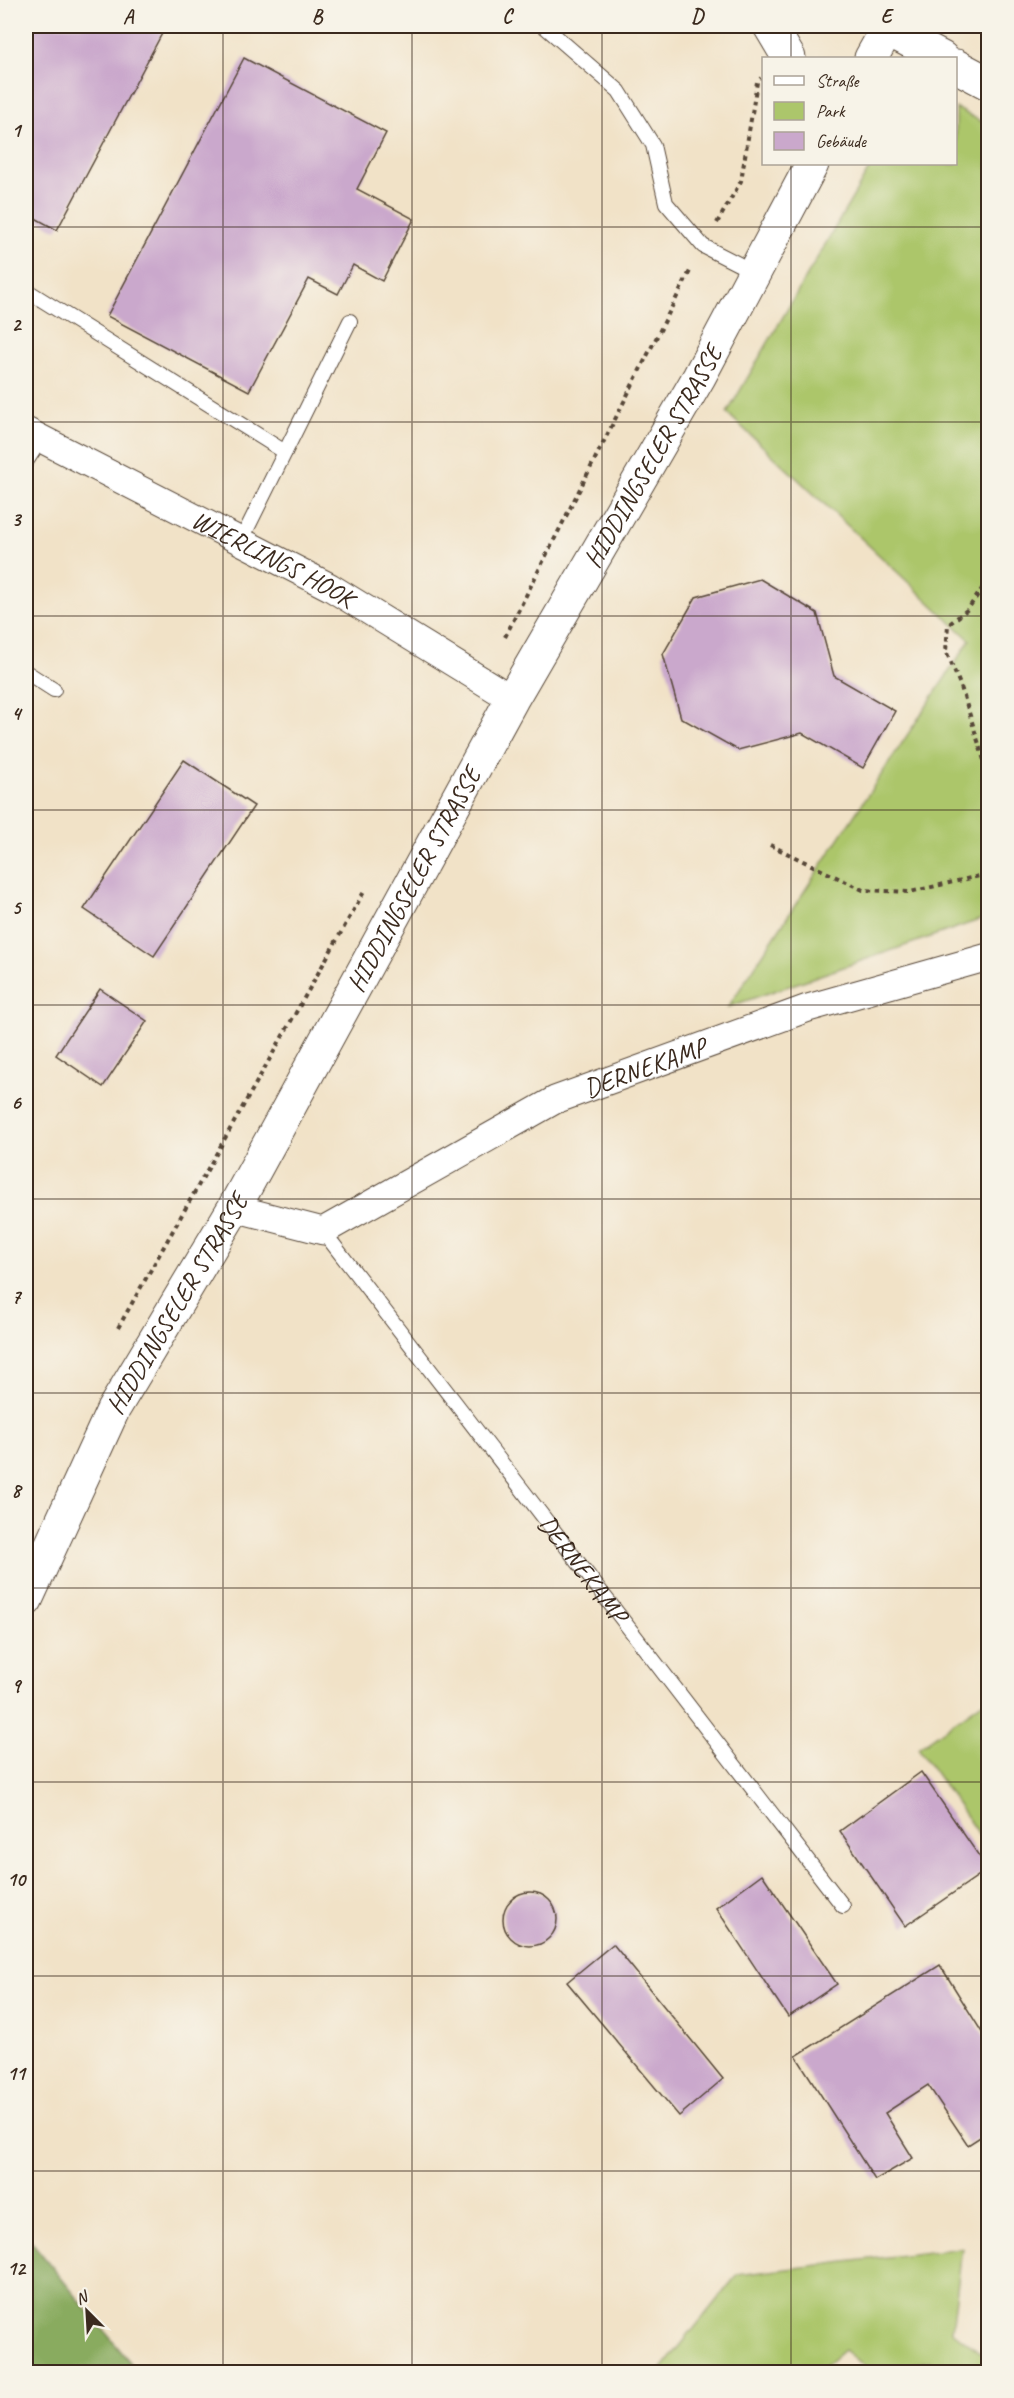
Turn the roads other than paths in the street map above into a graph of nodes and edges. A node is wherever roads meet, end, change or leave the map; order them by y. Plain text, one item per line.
1 (544, 26) edge
2 (770, 26) edge
3 (886, 27) edge
4 (788, 57) edge
5 (871, 57) edge
6 (940, 57) edge
7 (957, 67) edge
8 (988, 83) edge
9 (810, 165) edge
10 (755, 273) junction
11 (26, 290) edge
12 (350, 321) dead end
13 (33, 435) edge
14 (285, 452) junction
15 (26, 462) edge
16 (241, 541) junction
17 (26, 672) edge
18 (54, 690) dead end
19 (512, 699) junction
20 (988, 957) edge
21 (234, 1208) junction
22 (323, 1231) junction
23 (33, 1561) edge
24 (26, 1600) edge
25 (843, 1906) dead end

1 - 10 lane
2 - 4 street
3 - 5 street
3 - 6 street
7 - 8 street
9 - 10 street, HIDDINGSELER STRASSE
10 - 19 street, HIDDINGSELER STRASSE
11 - 14 lane
12 - 14 lane
13 - 15 lane
13 - 16 street, WIERLINGS HOOK
14 - 16 lane
16 - 19 street, WIERLINGS HOOK
17 - 18 lane
19 - 21 street, HIDDINGSELER STRASSE
20 - 22 street, DERNEKAMP
21 - 22 street
21 - 23 street, HIDDINGSELER STRASSE
22 - 25 lane, DERNEKAMP
23 - 24 street, HIDDINGSELER STRASSE

